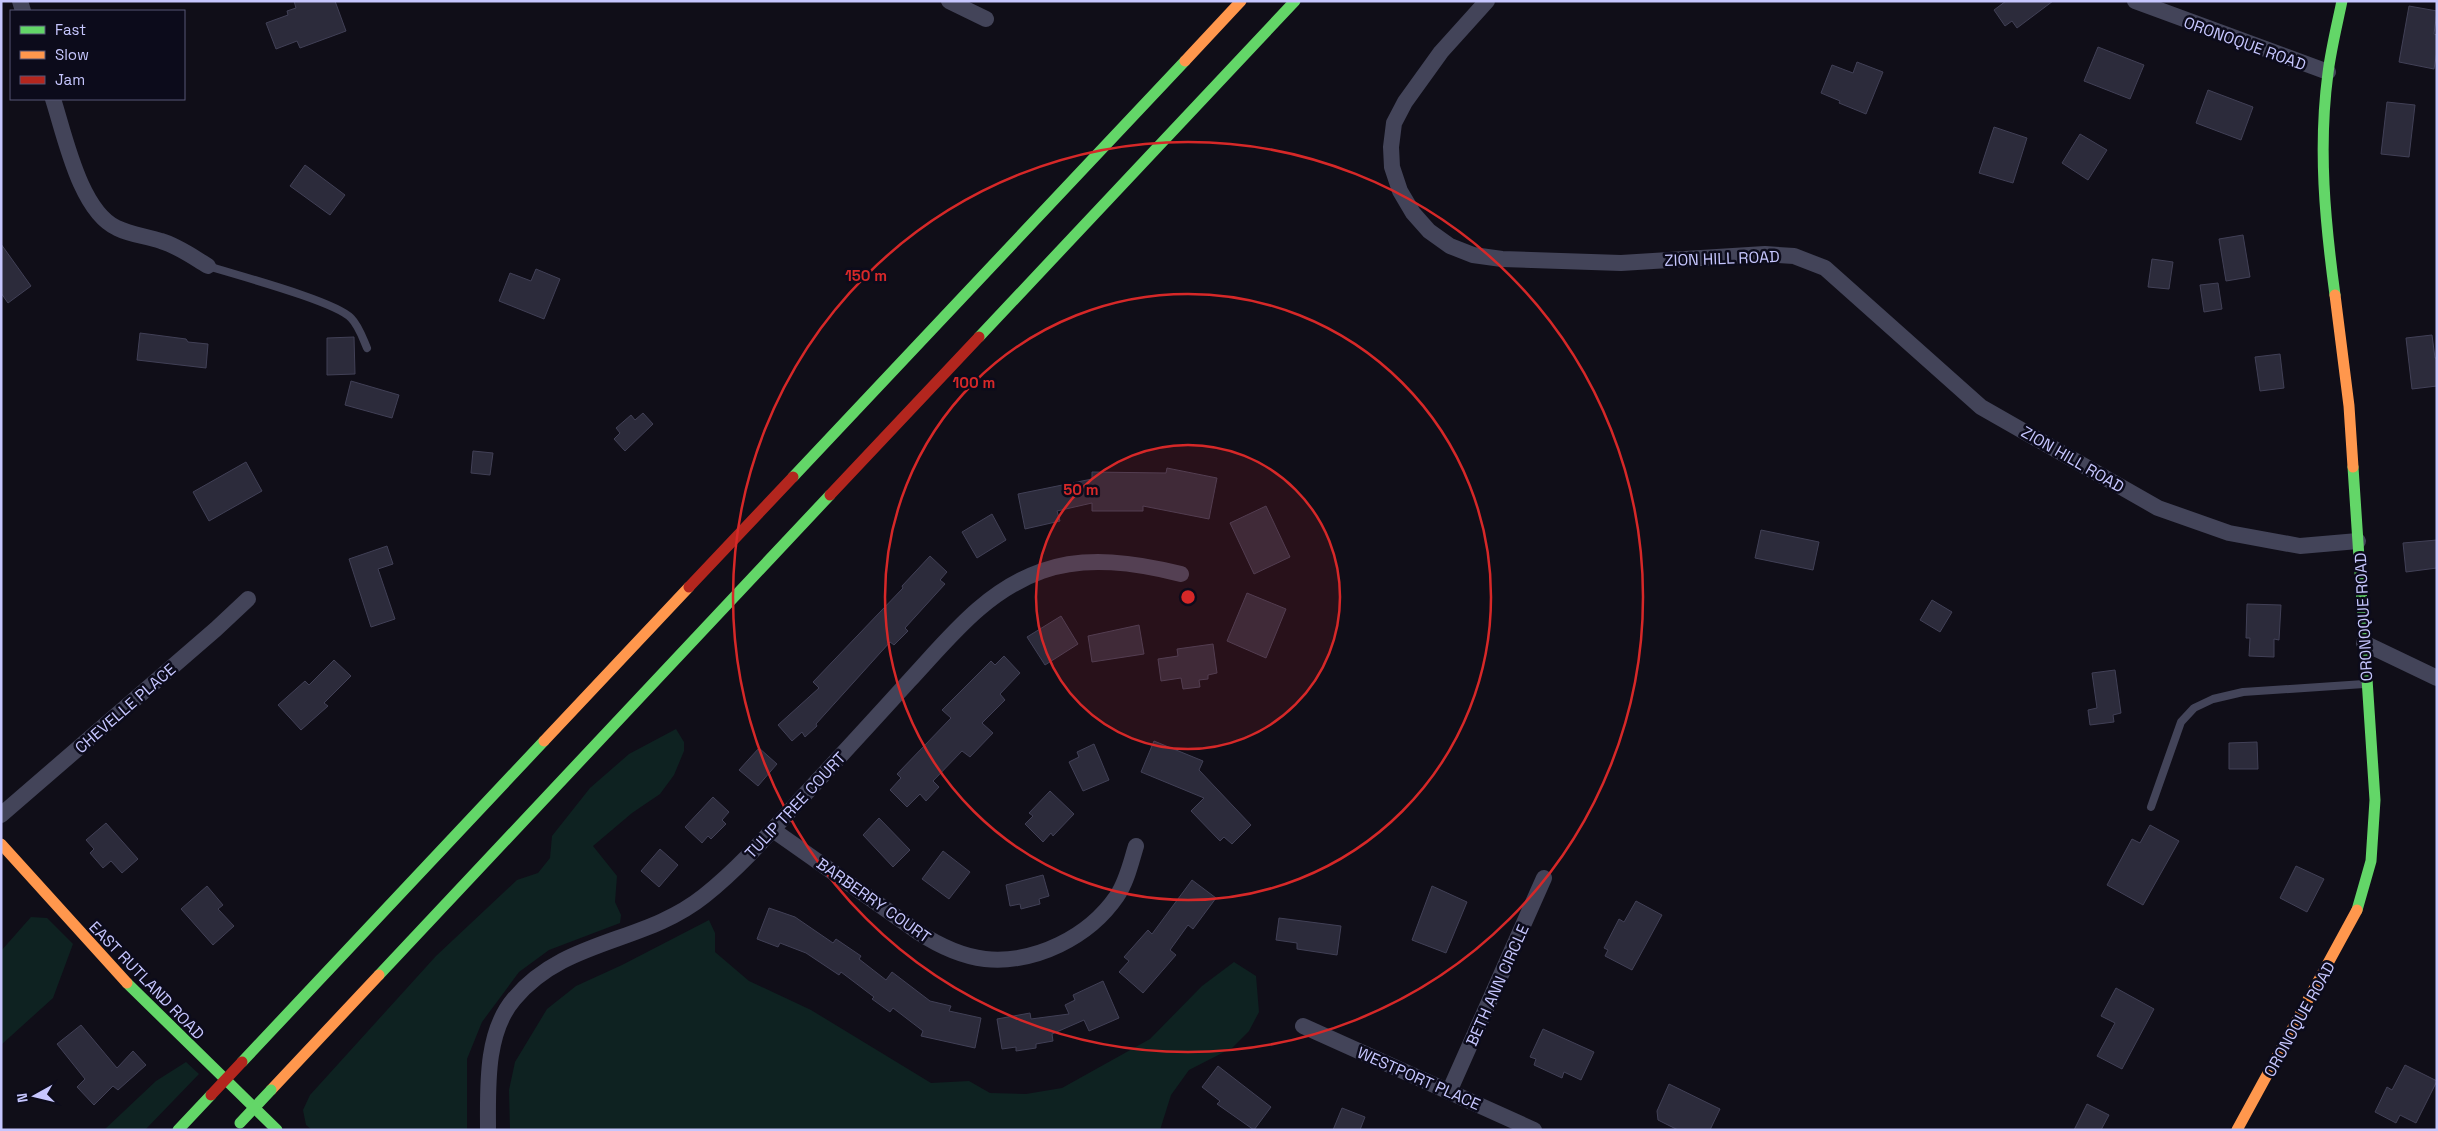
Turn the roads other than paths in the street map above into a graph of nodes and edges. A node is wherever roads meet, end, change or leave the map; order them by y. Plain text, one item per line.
1 (949, 1) edge
2 (1241, 1) edge
3 (1295, 1) edge
4 (1487, 1) edge
5 (2134, 1) edge
6 (2342, 1) edge
7 (986, 19) dead end
8 (2328, 72) junction
9 (53, 100) edge
10 (208, 266) joint
11 (367, 348) dead end
12 (2358, 541) junction
13 (1181, 574) dead end
14 (248, 599) dead end
15 (2364, 643) junction
16 (2437, 678) edge
17 (2367, 684) junction
18 (2151, 807) dead end
19 (1, 815) edge
20 (773, 830) junction
21 (1, 844) edge
22 (1136, 846) dead end
23 (1544, 878) dead end
24 (1303, 1026) dead end
25 (1449, 1092) junction
26 (237, 1126) edge
27 (178, 1130) edge
28 (277, 1130) edge
29 (488, 1130) edge
30 (1534, 1130) edge
31 (2237, 1130) edge

1 - 7 street
2 - 27 main road, bridge
3 - 26 main road, bridge
4 - 12 street, ZION HILL ROAD
5 - 8 street, ORONOQUE ROAD
6 - 8 main road, ORONOQUE ROAD
8 - 12 main road, ORONOQUE ROAD
9 - 10 street
10 - 11 lane
12 - 15 main road, ORONOQUE ROAD
13 - 20 street, TULIP TREE COURT
14 - 19 street, CHEVELLE PLACE
15 - 16 street
15 - 17 main road, ORONOQUE ROAD
17 - 18 lane
17 - 31 main road, ORONOQUE ROAD
20 - 22 street, BARBERRY COURT
20 - 29 street, TULIP TREE COURT
21 - 28 main road, EAST RUTLAND ROAD
23 - 25 street, BETH ANN CIRCLE
24 - 25 street, WESTPORT PLACE
25 - 30 street, WESTPORT PLACE

